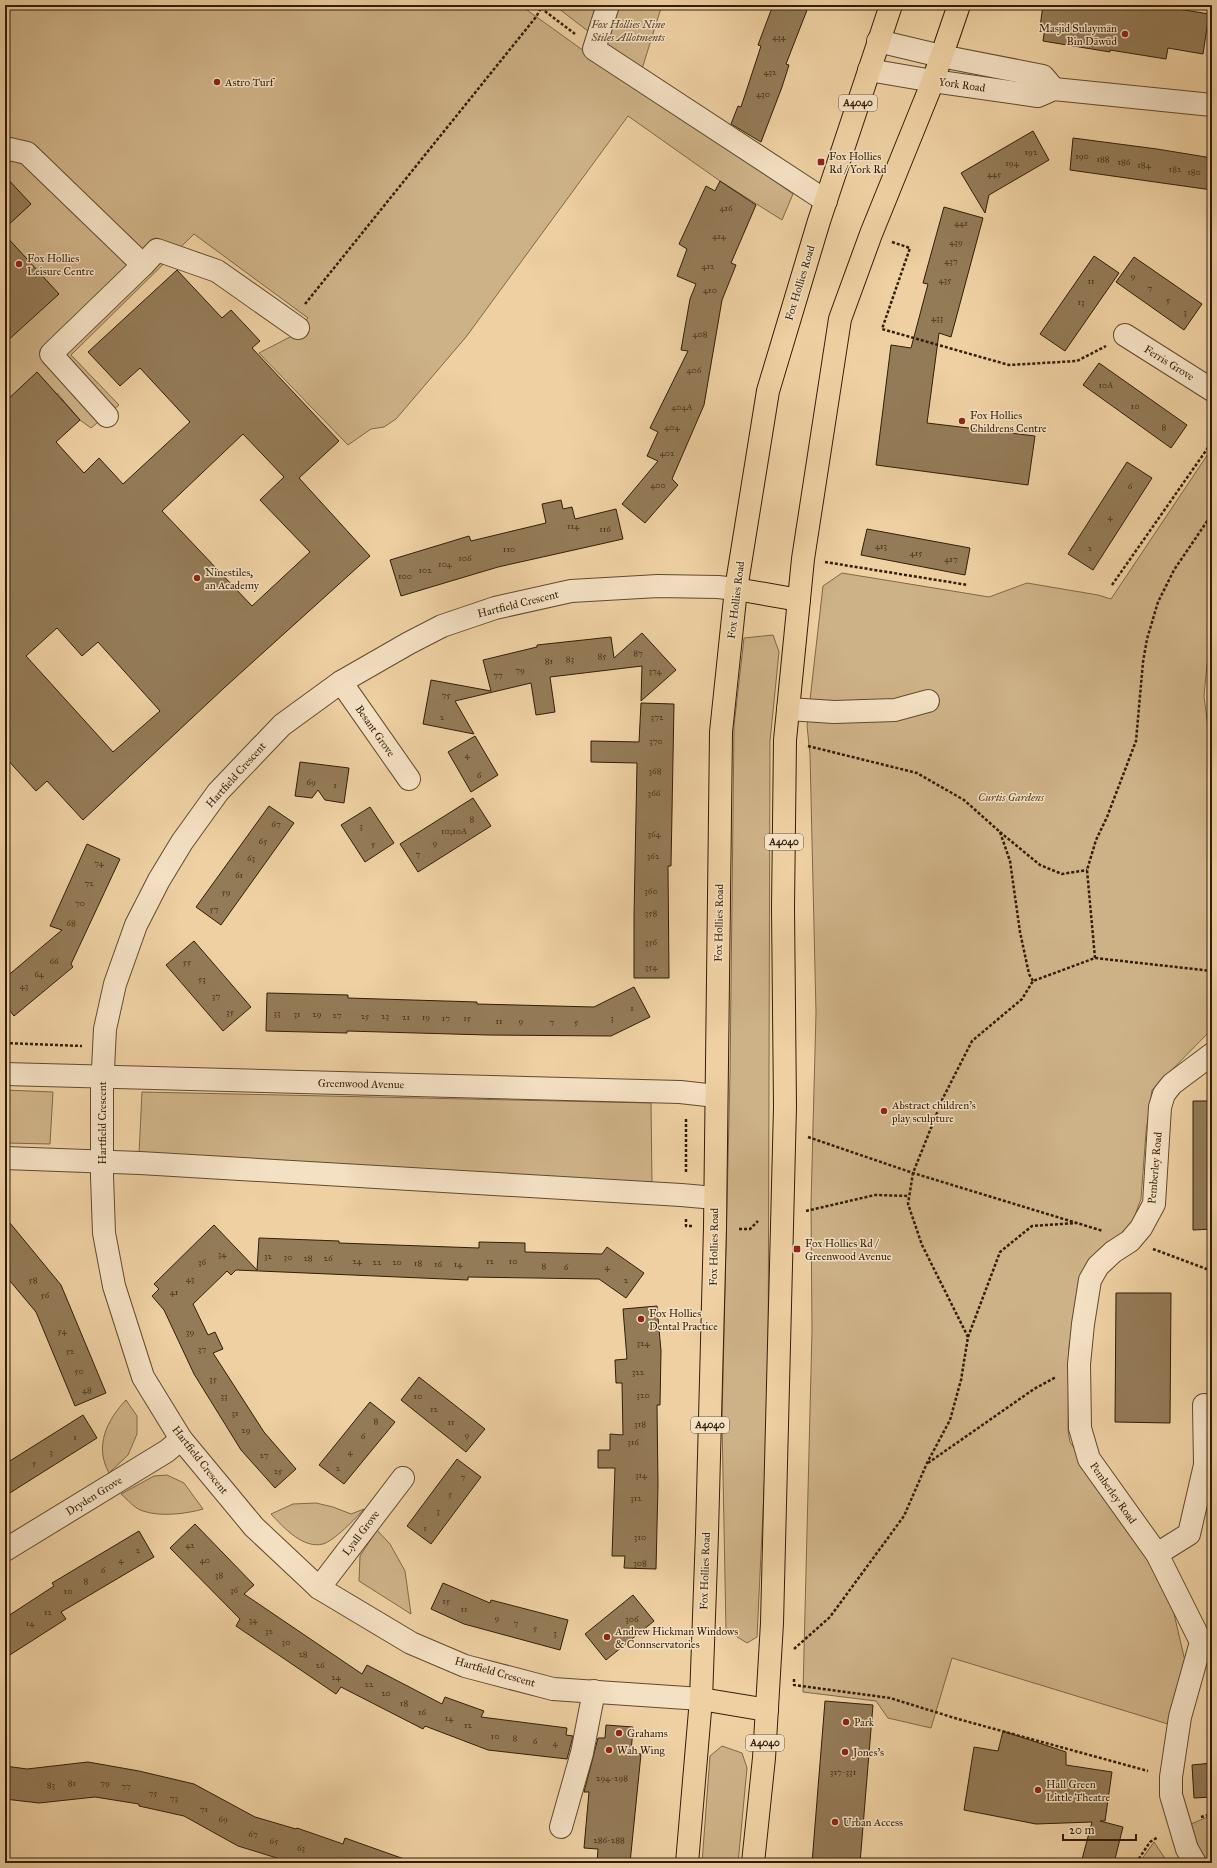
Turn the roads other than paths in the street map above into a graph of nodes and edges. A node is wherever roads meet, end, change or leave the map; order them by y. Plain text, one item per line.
1 (608, 5) edge
2 (891, 5) edge
3 (959, 5) edge
4 (878, 41) junction
5 (940, 56) junction
6 (869, 70) junction
7 (933, 81) junction
8 (1054, 89) junction
9 (1212, 104) edge
10 (5, 148) edge
11 (826, 201) junction
12 (143, 266) junction
13 (293, 324) road end
14 (1125, 335) road end
15 (1212, 390) edge
16 (107, 416) dead end
17 (736, 589) junction
18 (799, 600) junction
19 (341, 682) junction
20 (928, 701) dead end
21 (788, 709) junction
22 (409, 779) dead end
23 (1212, 1054) edge
24 (5, 1074) edge
25 (102, 1077) junction
26 (716, 1096) junction
27 (5, 1158) edge
28 (101, 1161) junction
29 (715, 1198) junction
30 (1204, 1405) dead end
31 (1208, 1433) edge
32 (181, 1439) junction
33 (403, 1478) dead end
34 (5, 1550) edge
35 (1157, 1554) junction
36 (319, 1588) junction
37 (1206, 1641) edge
38 (594, 1691) junction
39 (701, 1699) junction
40 (767, 1710) junction
41 (561, 1826) dead end
42 (688, 1863) edge
43 (753, 1863) edge
44 (1195, 1863) edge

1 - 11 street
2 - 4 main road, Fox Hollies Road / A4040
3 - 5 main road, A4040
4 - 5 street, York Road
4 - 6 main road, Fox Hollies Road / A4040
5 - 7 main road, A4040
5 - 8 street, York Road
6 - 7 street, York Road
6 - 11 main road, Fox Hollies Road / A4040
7 - 8 street, York Road
7 - 18 main road, A4040
8 - 9 street, York Road
10 - 12 street
11 - 17 main road, Fox Hollies Road / A4040
12 - 13 street
12 - 16 street
14 - 15 street, Ferris Grove
17 - 18 main road
17 - 19 street, Hartfield Crescent
17 - 26 main road, Fox Hollies Road / A4040
18 - 21 main road, A4040
19 - 22 street, Besant Grove
19 - 25 street, Hartfield Crescent
20 - 21 street
21 - 40 main road, A4040
23 - 35 street, Pemberley Road
24 - 25 street, Greenwood Avenue
25 - 26 street, Greenwood Avenue
25 - 28 street, Hartfield Crescent
26 - 29 main road, Fox Hollies Road / A4040
27 - 28 street
28 - 29 street
28 - 32 street, Hartfield Crescent
29 - 39 main road, Fox Hollies Road / A4040
30 - 31 street
31 - 35 street
32 - 34 street, Dryden Grove
32 - 36 street, Hartfield Crescent
33 - 36 street, Lyall Grove
35 - 37 street, Pemberley Road
36 - 38 street, Hartfield Crescent
37 - 44 street, Pemberley Road
38 - 39 street, Hartfield Crescent
38 - 41 street
39 - 40 main road
39 - 42 main road, Fox Hollies Road / A4040
40 - 43 main road, A4040

